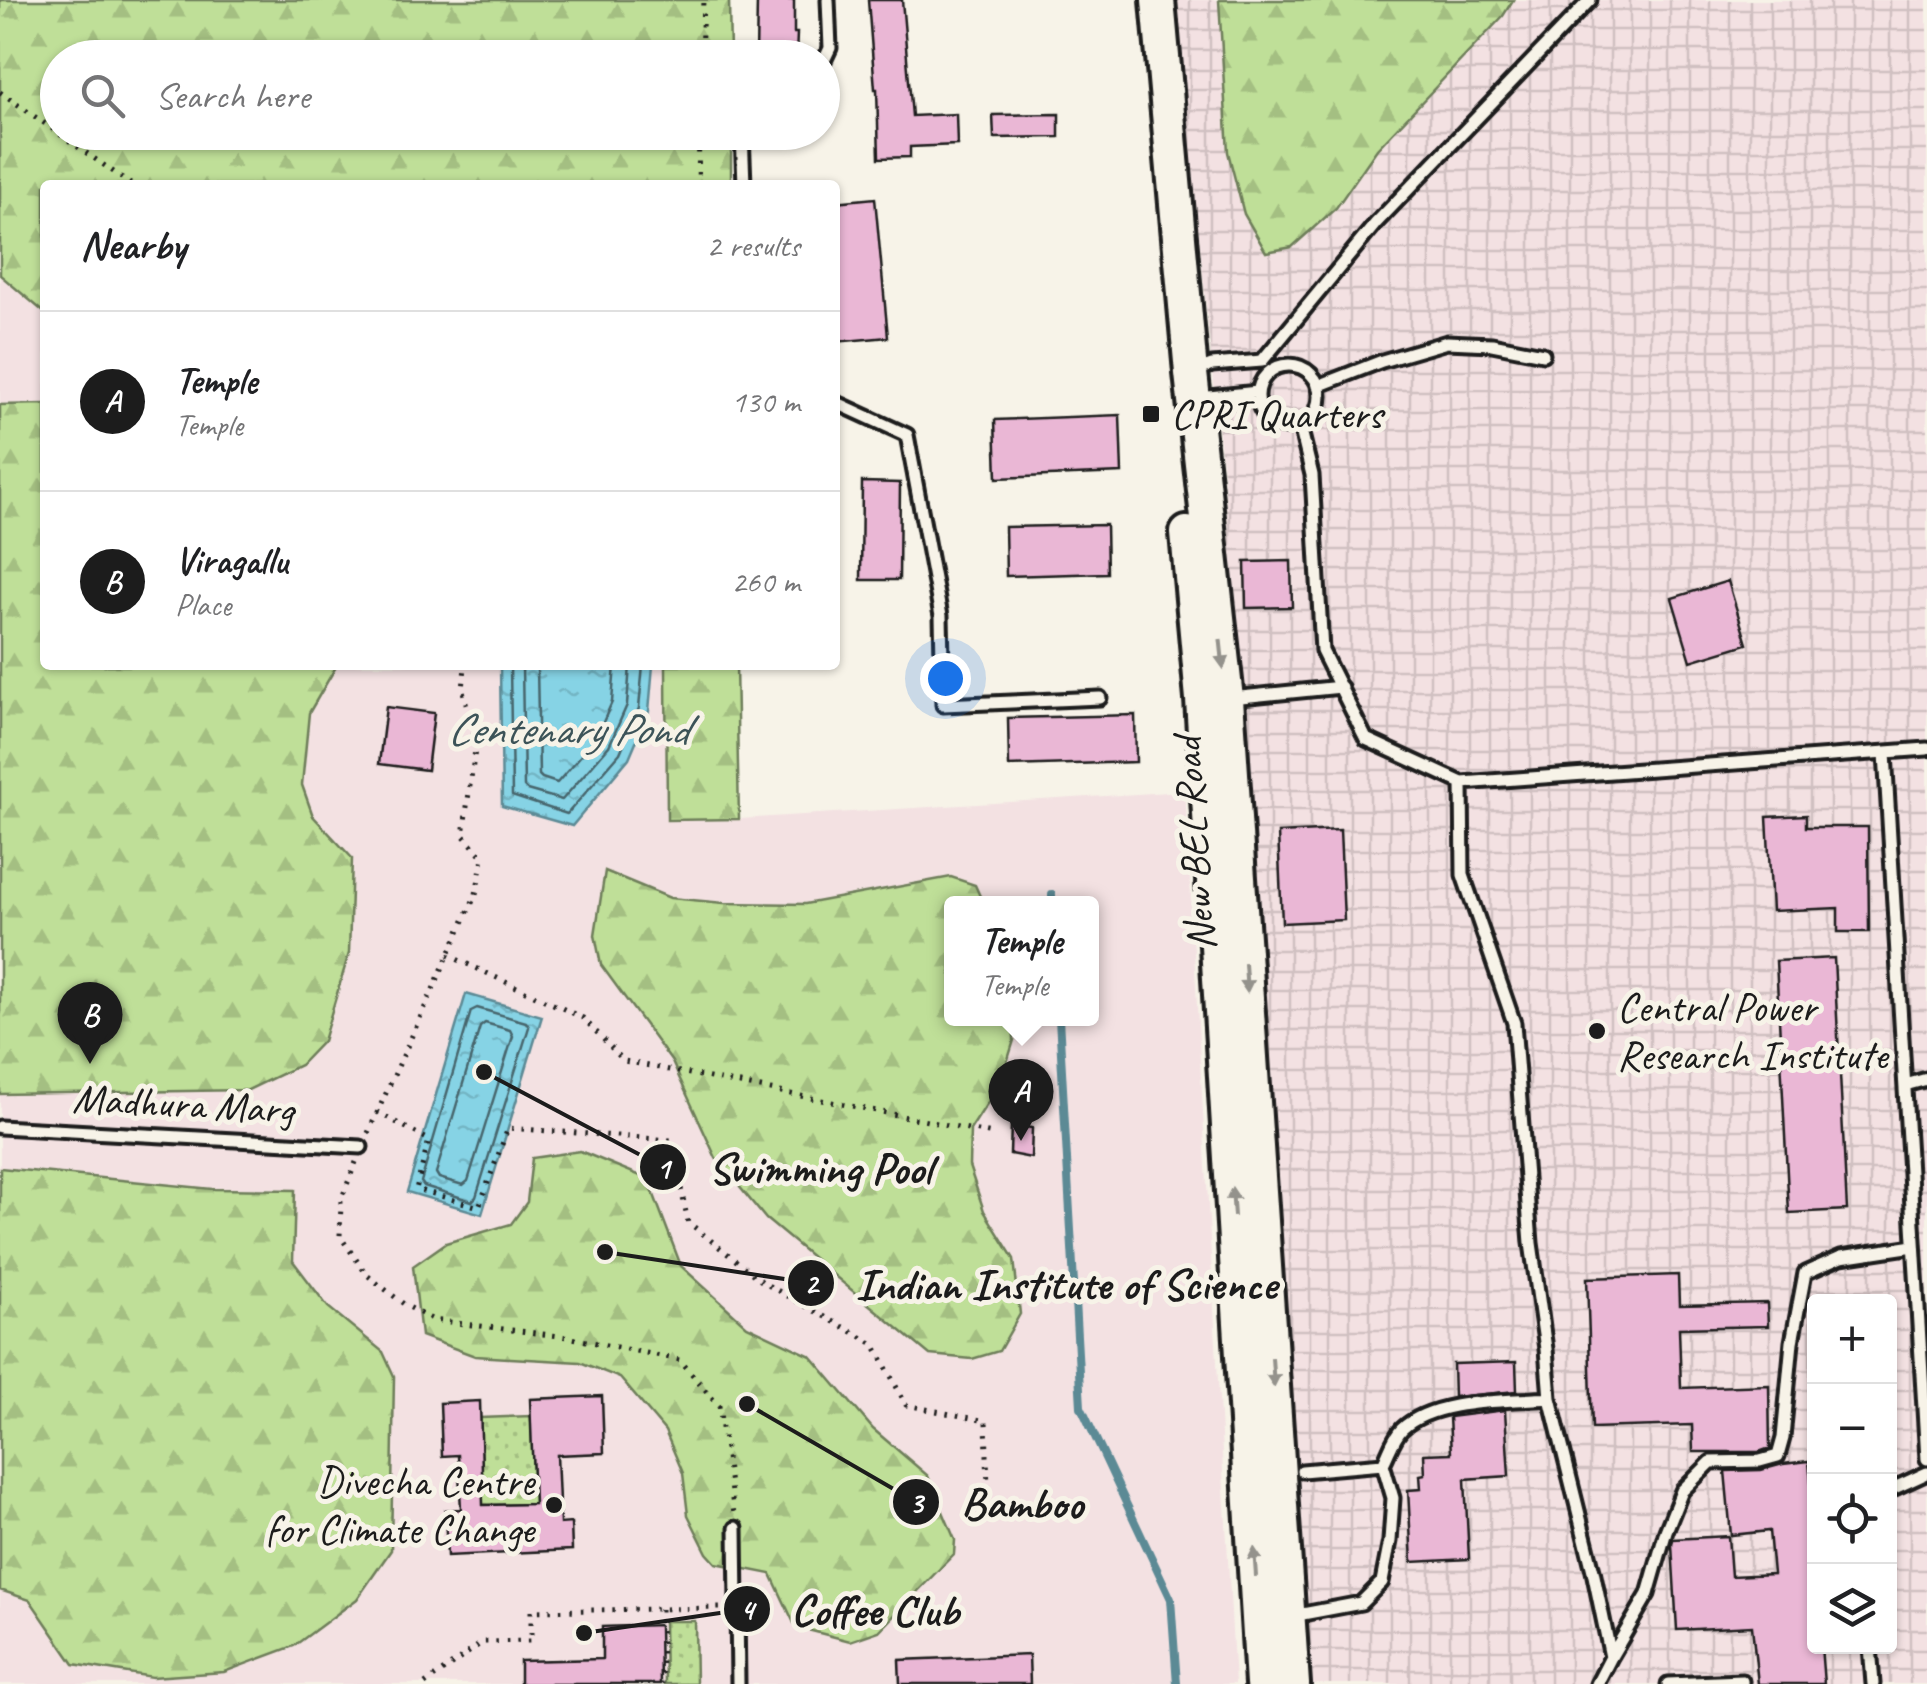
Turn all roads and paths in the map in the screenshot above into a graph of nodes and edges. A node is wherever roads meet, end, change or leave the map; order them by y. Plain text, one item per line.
1 (703, 0) edge
2 (828, 0) edge
3 (1142, 0) edge
4 (1158, 0) edge
5 (1590, 0) edge
6 (702, 40) edge
7 (830, 40) edge
8 (0, 92) edge
9 (40, 120) edge
10 (82, 150) edge
11 (699, 150) edge
12 (743, 150) edge
13 (125, 180) edge
14 (698, 180) edge
15 (744, 180) edge
16 (1543, 354) dead end
17 (1193, 386) junction
18 (1318, 386) junction
19 (1258, 392) junction
20 (840, 404) edge
21 (1300, 426) junction
22 (465, 670) edge
23 (1341, 688) junction
24 (1100, 698) dead end
25 (1214, 699) junction
26 (1927, 749) edge
27 (1885, 753) junction
28 (1462, 783) junction
29 (448, 955) junction
30 (1927, 1079) edge
31 (1905, 1085) junction
32 (377, 1112) junction
33 (0, 1126) edge
34 (994, 1134) dead end
35 (361, 1147) junction
36 (1914, 1246) junction
37 (1922, 1299) edge
38 (1550, 1398) junction
39 (1927, 1459) edge
40 (1383, 1464) junction
41 (1302, 1471) dead end
42 (1927, 1474) edge
43 (1897, 1487) edge
44 (988, 1490) dead end
45 (736, 1528) joint
46 (738, 1608) junction
47 (661, 1609) junction
48 (1290, 1617) junction
49 (1871, 1654) edge
50 (1611, 1658) junction
51 (1261, 1672) edge
52 (426, 1684) edge
53 (662, 1684) edge
54 (738, 1684) edge
55 (1292, 1684) edge
56 (1597, 1684) edge
57 (1668, 1684) edge
58 (1742, 1684) edge
59 (1873, 1684) edge

1 - 6 path
2 - 7 lane
3 - 25 main road, New BEL Road
4 - 17 main road, New BEL Road
5 - 17 lane
8 - 9 path
10 - 13 path
11 - 14 path
12 - 15 lane
16 - 18 lane
17 - 19 lane
17 -> 25 main road, New BEL Road
18 - 19 lane
18 - 21 lane
19 - 21 lane
20 - 24 lane
21 - 23 lane
22 - 29 path
23 - 25 lane
23 - 28 lane
25 -> 48 main road, New BEL Road
51 -> 25 main road
26 - 27 lane
27 - 28 lane
27 - 31 lane
28 - 38 lane
29 - 32 path
29 - 34 path
30 - 31 lane
31 - 36 lane
32 - 35 path
32 - 44 path
33 - 35 lane, Madhura Marg
35 - 45 path
36 - 37 lane
36 - 50 lane
37 - 39 lane
38 - 40 lane
38 - 50 lane
40 - 41 lane
40 - 48 lane
42 - 43 lane
45 - 46 lane
46 - 47 path
46 - 54 lane
47 - 52 path
47 - 53 path
48 - 55 main road, New BEL Road
49 - 59 lane
50 - 56 lane
57 - 58 lane

